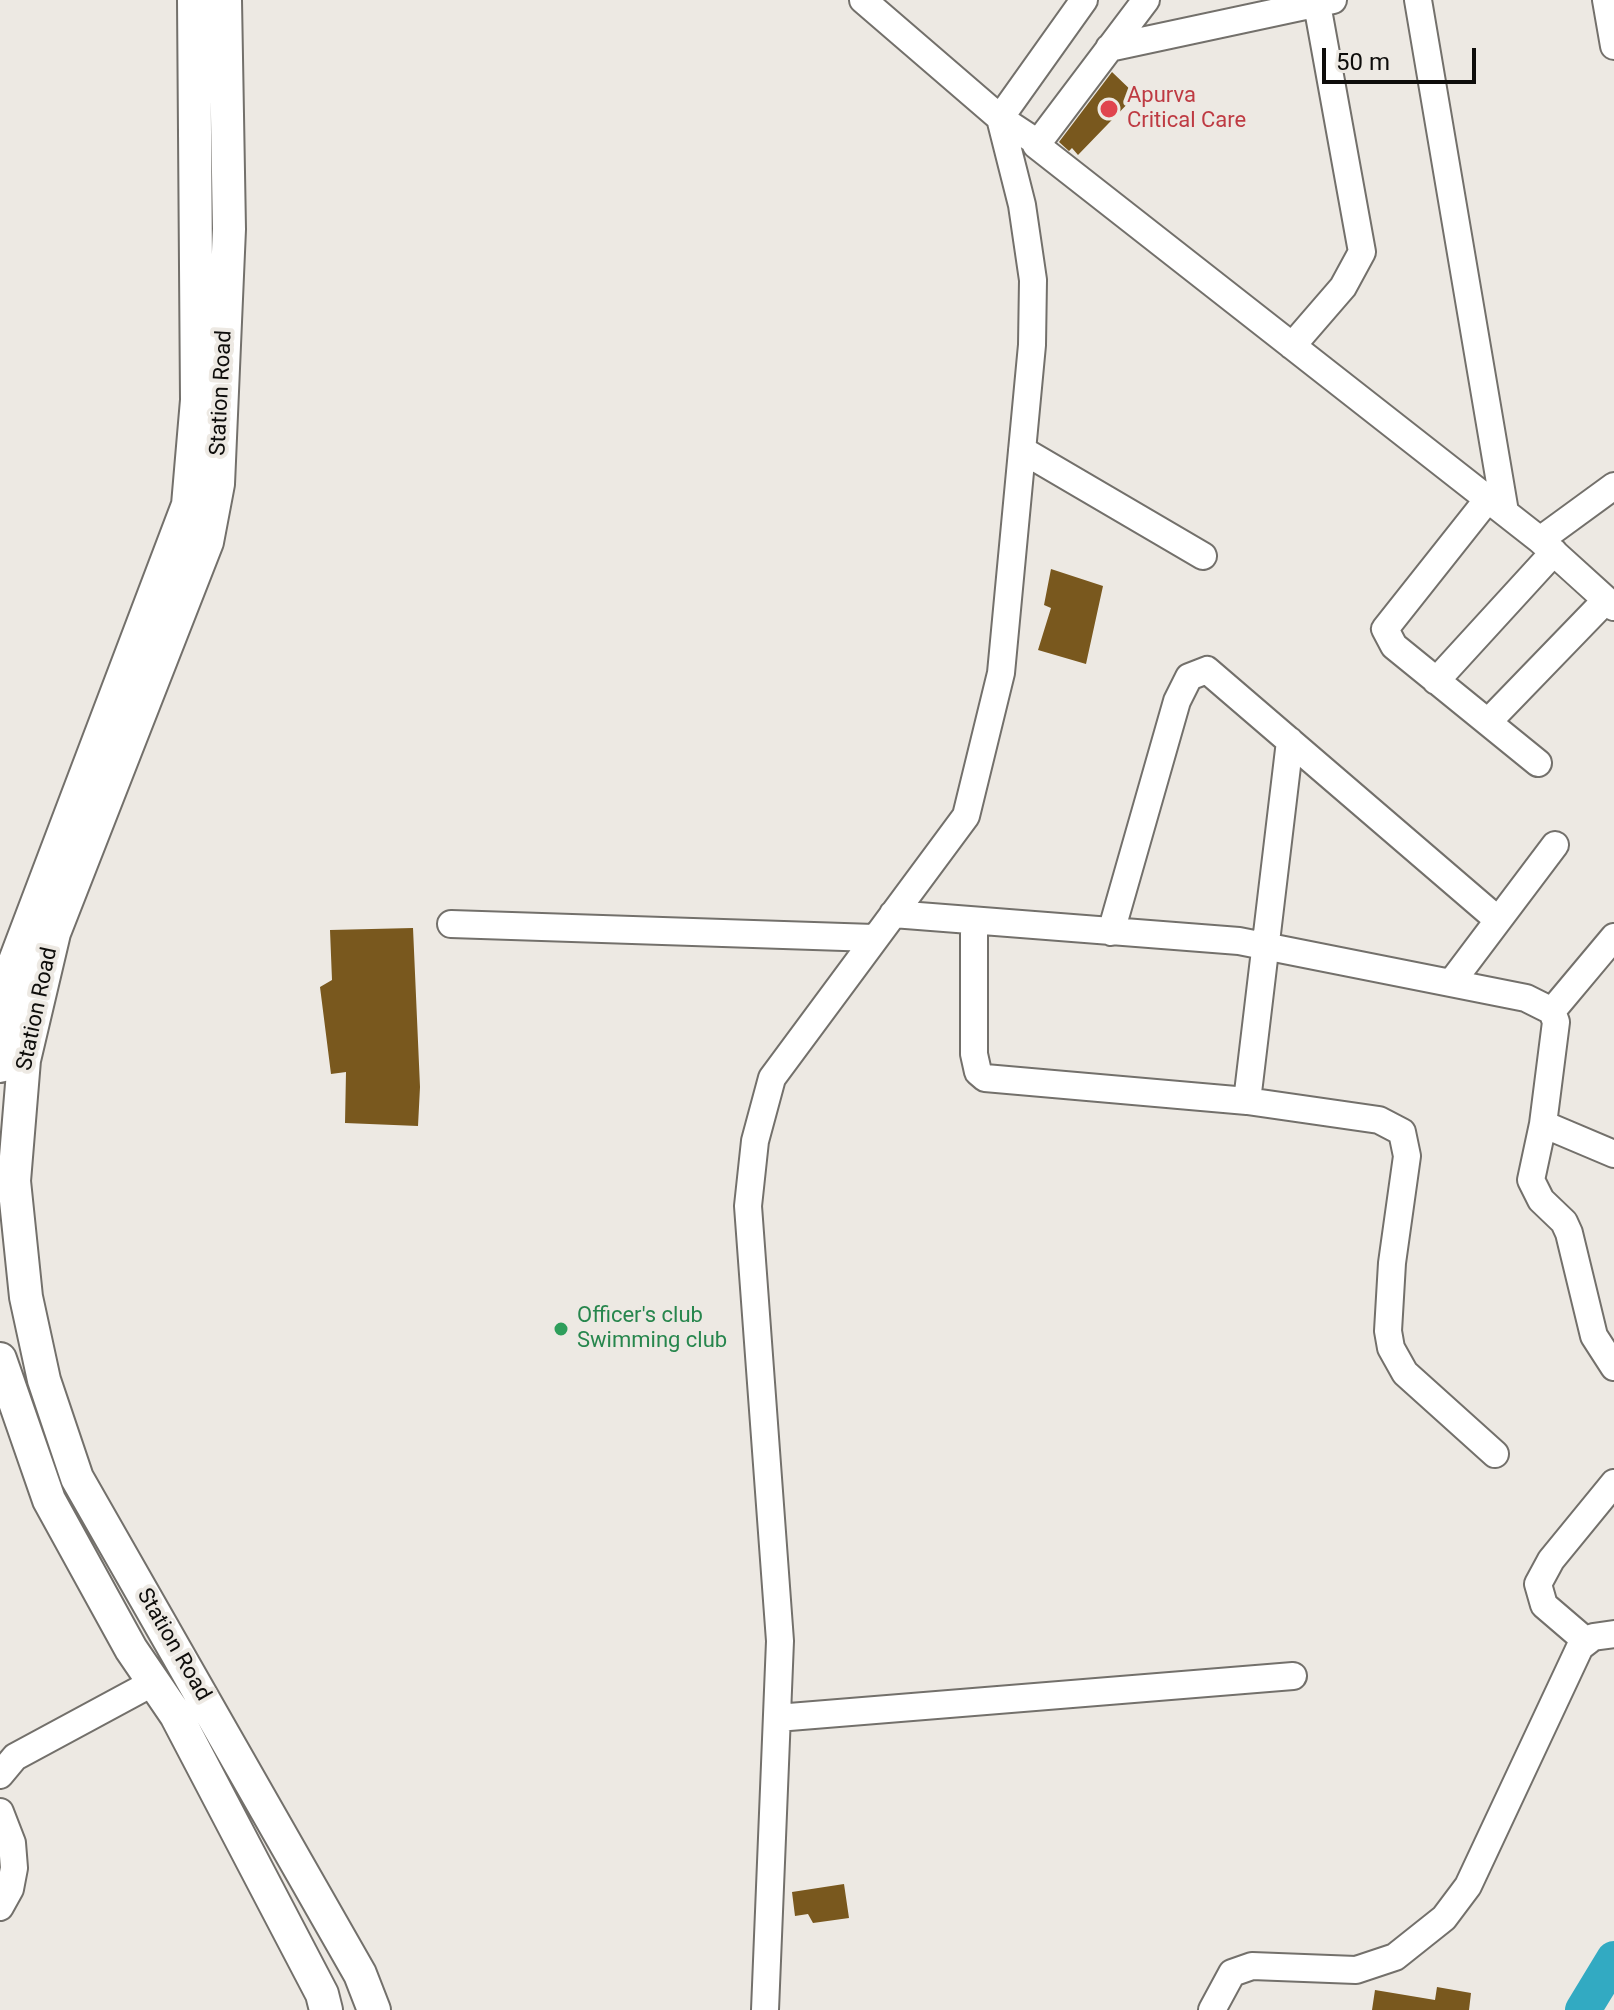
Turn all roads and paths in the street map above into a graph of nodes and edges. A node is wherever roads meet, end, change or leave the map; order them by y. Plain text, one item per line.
1 (194, 0) edge
2 (225, 0) edge
3 (863, 0) edge
4 (1084, 0) edge
5 (1146, 0) edge
6 (1418, 0) edge
7 (1606, 0) edge
8 (1325, 2) edge
9 (1614, 46) edge
10 (1109, 48) junction
11 (1000, 118) junction
12 (1038, 143) junction
13 (1292, 346) junction
14 (1022, 450) junction
15 (204, 483) junction
16 (1614, 486) edge
17 (1496, 506) junction
18 (1547, 546) junction
19 (1203, 556) dead end
20 (1610, 604) edge
21 (1436, 681) junction
22 (1488, 722) junction
23 (1290, 741) junction
24 (1538, 763) dead end
25 (1555, 845) dead end
26 (893, 914) junction
27 (1498, 920) junction
28 (974, 922) junction
29 (451, 924) dead end
30 (41, 929) junction
31 (1111, 932) junction
32 (1614, 937) edge
33 (874, 938) junction
34 (1265, 946) junction
35 (1451, 983) junction
36 (1552, 1011) junction
37 (0, 1066) edge
38 (1247, 1101) junction
39 (1543, 1124) junction
40 (1614, 1154) edge
41 (0, 1359) edge
42 (1614, 1367) edge
43 (1495, 1454) dead end
44 (1614, 1483) edge
45 (1614, 1634) edge
46 (1586, 1641) junction
47 (1293, 1676) dead end
48 (154, 1682) junction
49 (777, 1718) junction
50 (0, 1775) edge
51 (0, 1812) edge
52 (0, 1907) edge
53 (326, 2010) edge
54 (374, 2010) edge
55 (765, 2010) edge
56 (1212, 2010) edge

1 - 15 main road, Station Road
2 - 15 main road, Station Road
3 - 11 street
4 - 11 street
5 - 10 street
6 - 17 street
7 - 9 street
8 - 10 street
8 - 13 street
10 - 12 street
11 - 12 street
11 - 14 street
12 - 13 street
13 - 17 street
14 - 19 street
14 - 26 street
15 - 30 main road, Station Road
16 - 18 street
17 - 18 street
17 - 21 street
18 - 20 street
18 - 21 street
20 - 22 street
21 - 22 street
22 - 24 street
23 - 27 street
23 - 31 street
23 - 34 street
25 - 27 street
26 - 28 street
26 - 33 street
27 - 35 street
28 - 31 street
28 - 38 street
29 - 33 street
30 - 37 main road, Station Road
30 - 54 main road, Station Road
31 - 34 street
32 - 36 street
33 - 49 street
34 - 35 street
34 - 38 street
35 - 36 street
36 - 39 street
38 - 43 street
39 - 40 street
39 - 42 street
41 - 48 main road, Station Road
44 - 46 street
45 - 46 street
46 - 56 street
47 - 49 street
48 - 50 street
48 - 53 main road, Station Road
49 - 55 street
51 - 52 street

